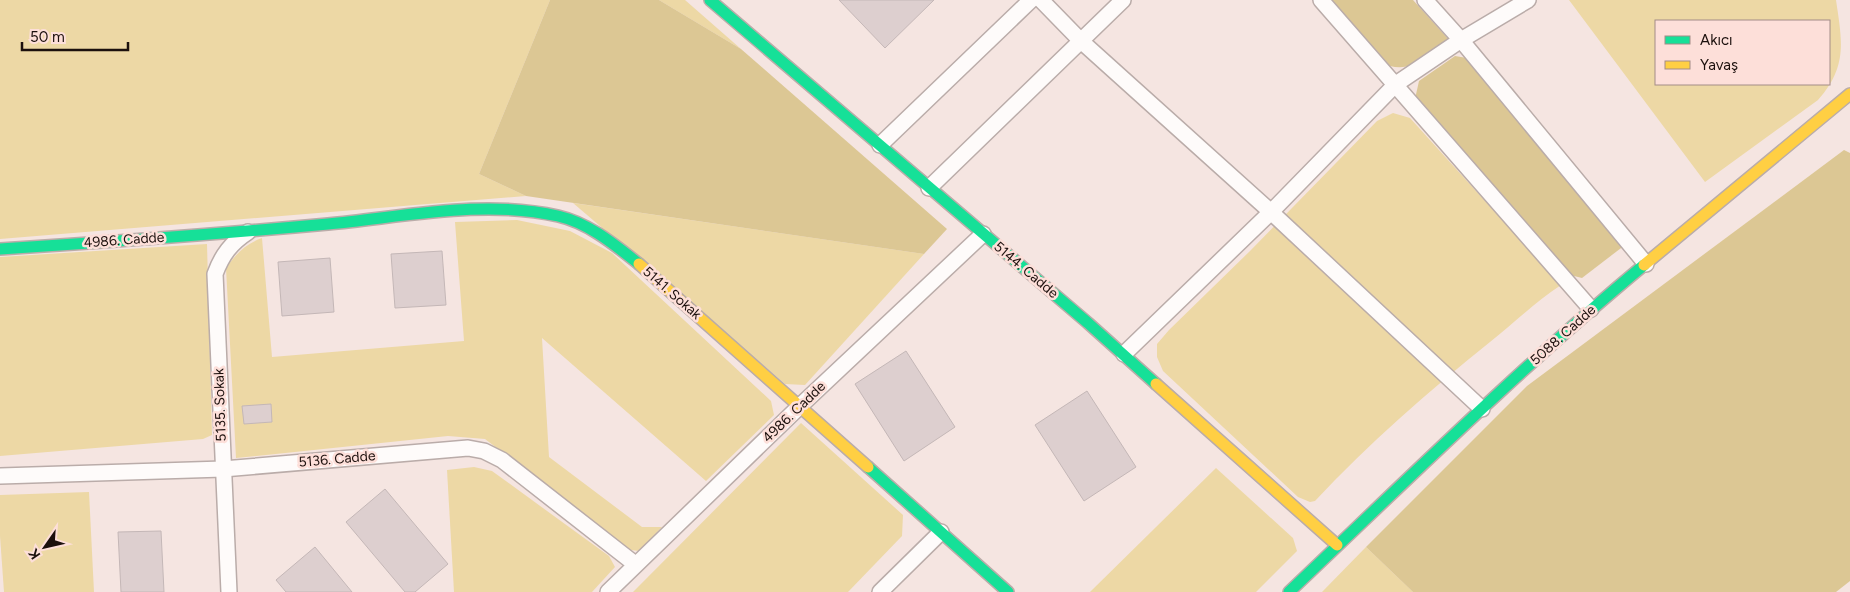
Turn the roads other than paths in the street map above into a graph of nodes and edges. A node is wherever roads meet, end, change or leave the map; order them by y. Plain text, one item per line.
1 (710, 0) edge
2 (1031, 0) edge
3 (1041, 0) edge
4 (1123, 0) edge
5 (1322, 0) edge
6 (1425, 0) edge
7 (1528, 0) edge
8 (1461, 40) junction
9 (1081, 41) junction
10 (1396, 84) junction
11 (1850, 96) edge
12 (880, 145) junction
13 (929, 188) junction
14 (1271, 212) junction
15 (249, 232) junction
16 (983, 234) junction
17 (0, 249) edge
18 (1646, 264) junction
19 (1592, 309) junction
20 (1124, 354) junction
21 (800, 406) junction
22 (1482, 408) junction
23 (223, 469) junction
24 (0, 476) edge
25 (941, 532) junction
26 (1338, 545) junction
27 (635, 564) junction
28 (229, 592) edge
29 (608, 592) edge
30 (880, 592) edge
31 (1008, 592) edge
32 (1289, 592) edge

1 - 12 street, 5144. Cadde
2 - 12 street
3 - 9 street
4 - 9 street
5 - 10 street
6 - 8 street
7 - 8 street
8 - 10 street
8 - 18 street
9 - 13 street
9 - 14 street
10 - 14 street
10 - 19 street
11 - 18 street, 5088. Cadde
12 - 13 street, 5144. Cadde
13 - 16 street, 5144. Cadde
14 - 20 street
14 - 22 street
15 - 17 street, 4986. Cadde
15 - 21 street, 5141. Sokak
15 - 23 street, 5135. Sokak
16 - 20 street, 5144. Cadde
16 - 21 street, 4986. Cadde
18 - 19 street, 5088. Cadde
19 - 22 street, 5088. Cadde
20 - 26 street, 5144. Cadde
21 - 25 street, 5141. Sokak
21 - 27 street, 4986. Cadde
22 - 26 street, 5088. Cadde
23 - 24 street, 5136. Cadde
23 - 27 street, 5136. Cadde
23 - 28 street, 5135. Sokak
25 - 30 street
25 - 31 street, 5141. Sokak
26 - 32 street, 5088. Cadde
27 - 29 street, 4986. Cadde

